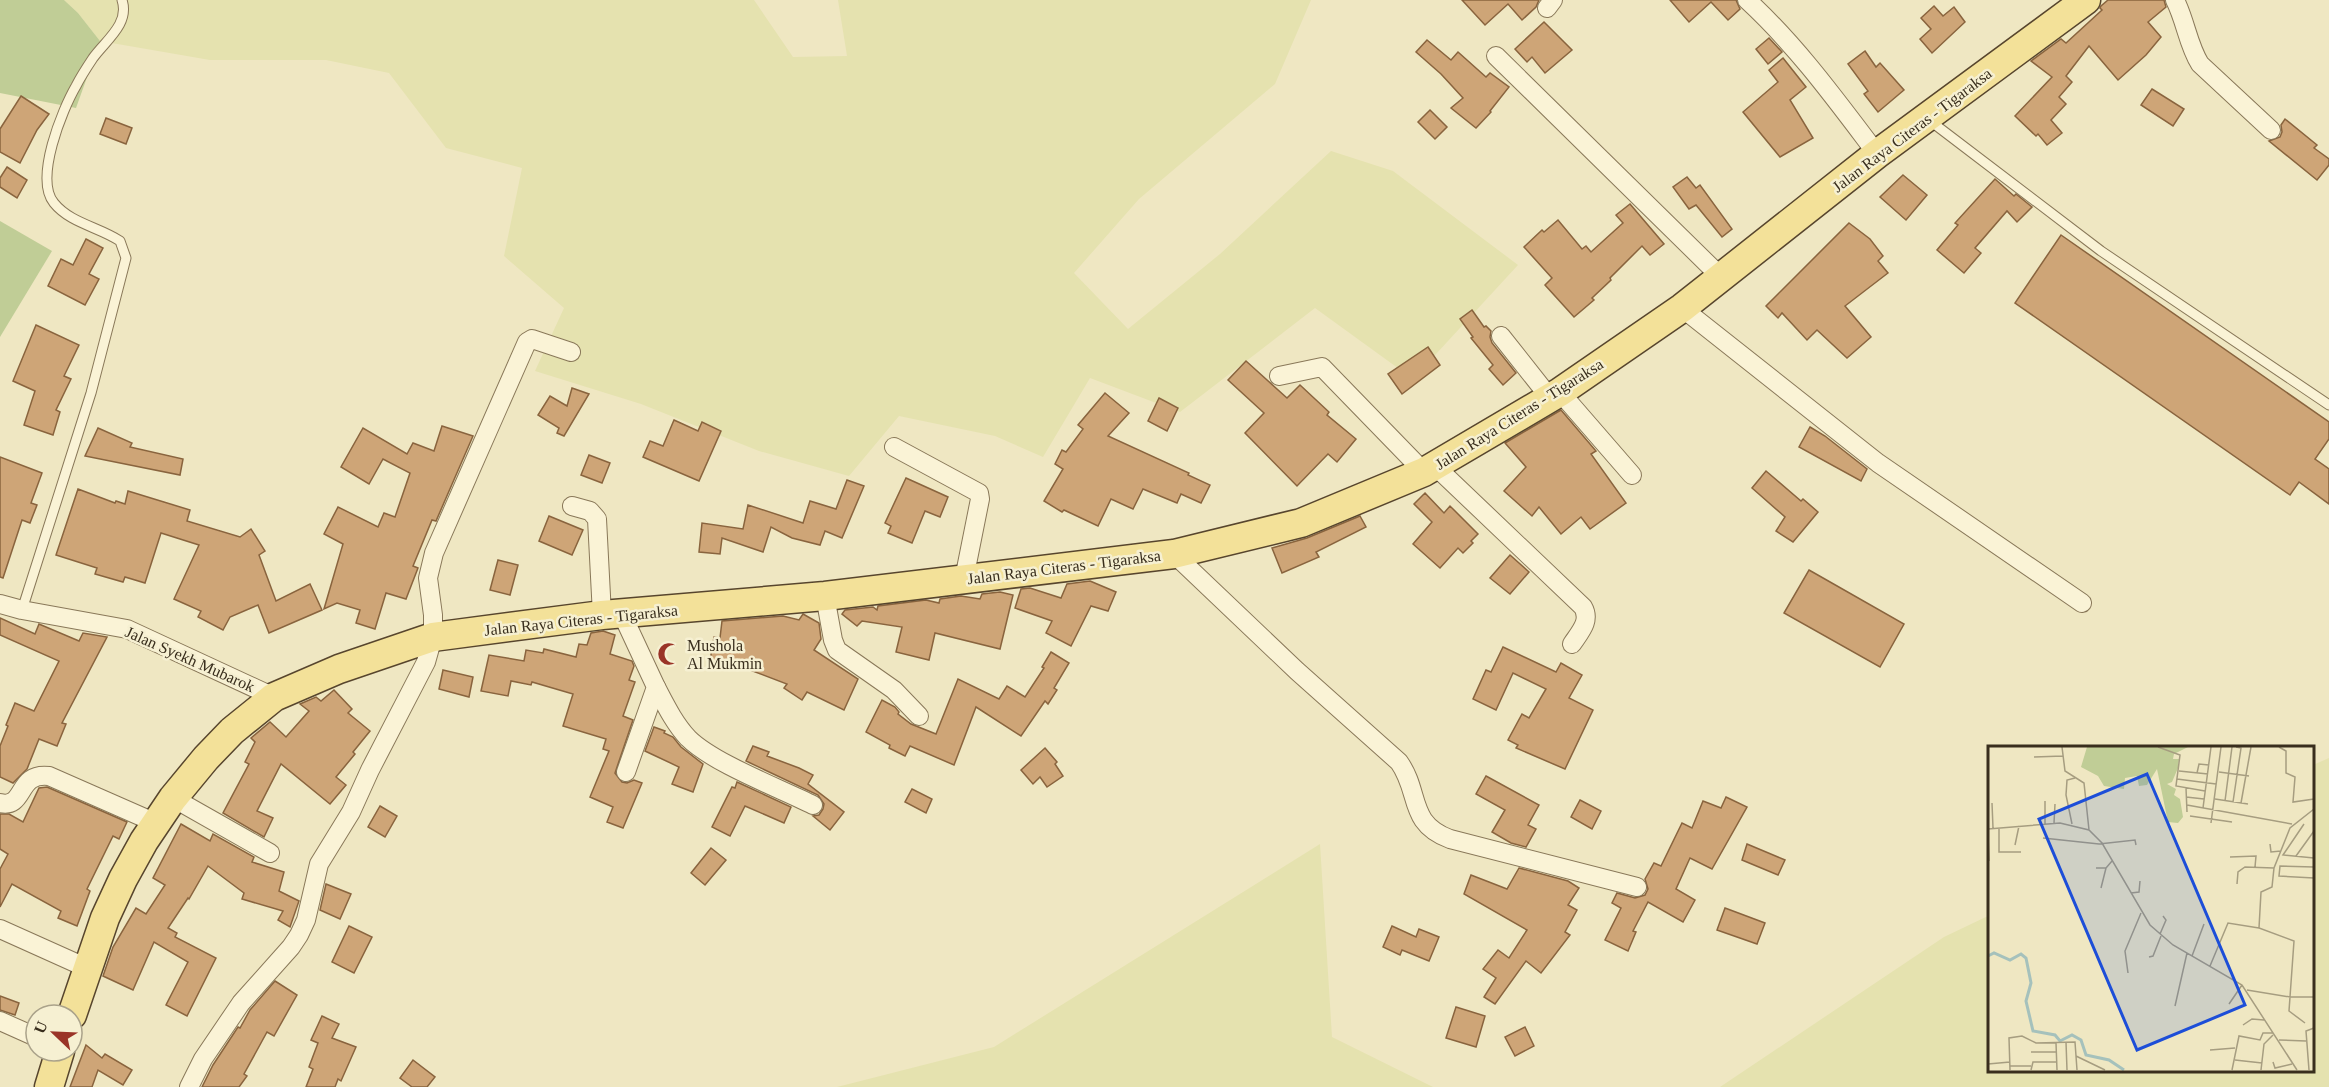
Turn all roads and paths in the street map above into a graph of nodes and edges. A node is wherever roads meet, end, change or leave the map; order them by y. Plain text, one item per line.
1 (122, 0) edge
2 (1747, 0) edge
3 (2086, 0) edge
4 (2175, 0) edge
5 (1496, 56) dead end
6 (1927, 118) junction
7 (2271, 130) dead end
8 (1877, 154) junction
9 (1721, 277) junction
10 (1682, 308) junction
11 (1502, 336) dead end
12 (571, 352) dead end
13 (1279, 376) dead end
14 (1555, 395) junction
15 (2329, 405) edge
16 (894, 447) dead end
17 (1430, 469) junction
18 (1632, 475) dead end
19 (572, 506) dead end
20 (1174, 554) junction
21 (964, 579) junction
22 (825, 596) junction
23 (2082, 603) dead end
24 (0, 604) edge
25 (22, 610) junction
26 (612, 614) junction
27 (433, 637) junction
28 (1572, 644) dead end
29 (656, 687) junction
30 (274, 697) junction
31 (920, 716) dead end
32 (626, 772) dead end
33 (173, 798) junction
34 (0, 803) edge
35 (813, 805) dead end
36 (156, 823) junction
37 (270, 853) dead end
38 (1637, 887) dead end
39 (0, 929) edge
40 (87, 968) junction
41 (76, 1003) edge
42 (0, 1022) edge
43 (24, 1032) edge
44 (56, 1063) edge
45 (49, 1087) edge
46 (189, 1087) edge

1 - 25 lane
2 - 8 street
3 - 6 main road, Jalan Raya Citeras - Tigaraksa
4 - 7 street
5 - 9 street
6 - 8 main road, Jalan Raya Citeras - Tigaraksa
6 - 15 lane
8 - 9 main road, Jalan Raya Citeras - Tigaraksa
9 - 10 main road, Jalan Raya Citeras - Tigaraksa
10 - 14 main road, Jalan Raya Citeras - Tigaraksa
10 - 23 street
11 - 14 street
12 - 27 street
13 - 17 street
14 - 17 main road, Jalan Raya Citeras - Tigaraksa
14 - 18 street
16 - 21 street
17 - 20 main road, Jalan Raya Citeras - Tigaraksa
17 - 28 street
19 - 26 street
20 - 21 main road, Jalan Raya Citeras - Tigaraksa
20 - 38 street
21 - 22 main road, Jalan Raya Citeras - Tigaraksa
22 - 26 main road, Jalan Raya Citeras - Tigaraksa
22 - 31 street
24 - 25 street, Jalan Syekh Mubarok
25 - 30 street, Jalan Syekh Mubarok
26 - 27 main road, Jalan Raya Citeras - Tigaraksa
26 - 29 street
27 - 30 main road, Jalan Raya Citeras - Tigaraksa
27 - 46 street
29 - 32 street
29 - 35 street
30 - 33 main road, Jalan Raya Citeras - Tigaraksa
33 - 36 main road, Jalan Raya Citeras - Tigaraksa
33 - 37 street
34 - 36 street
36 - 40 main road, Jalan Raya Citeras - Tigaraksa
39 - 40 street
40 - 41 main road, Jalan Raya Citeras - Tigaraksa
42 - 43 street
44 - 45 main road

